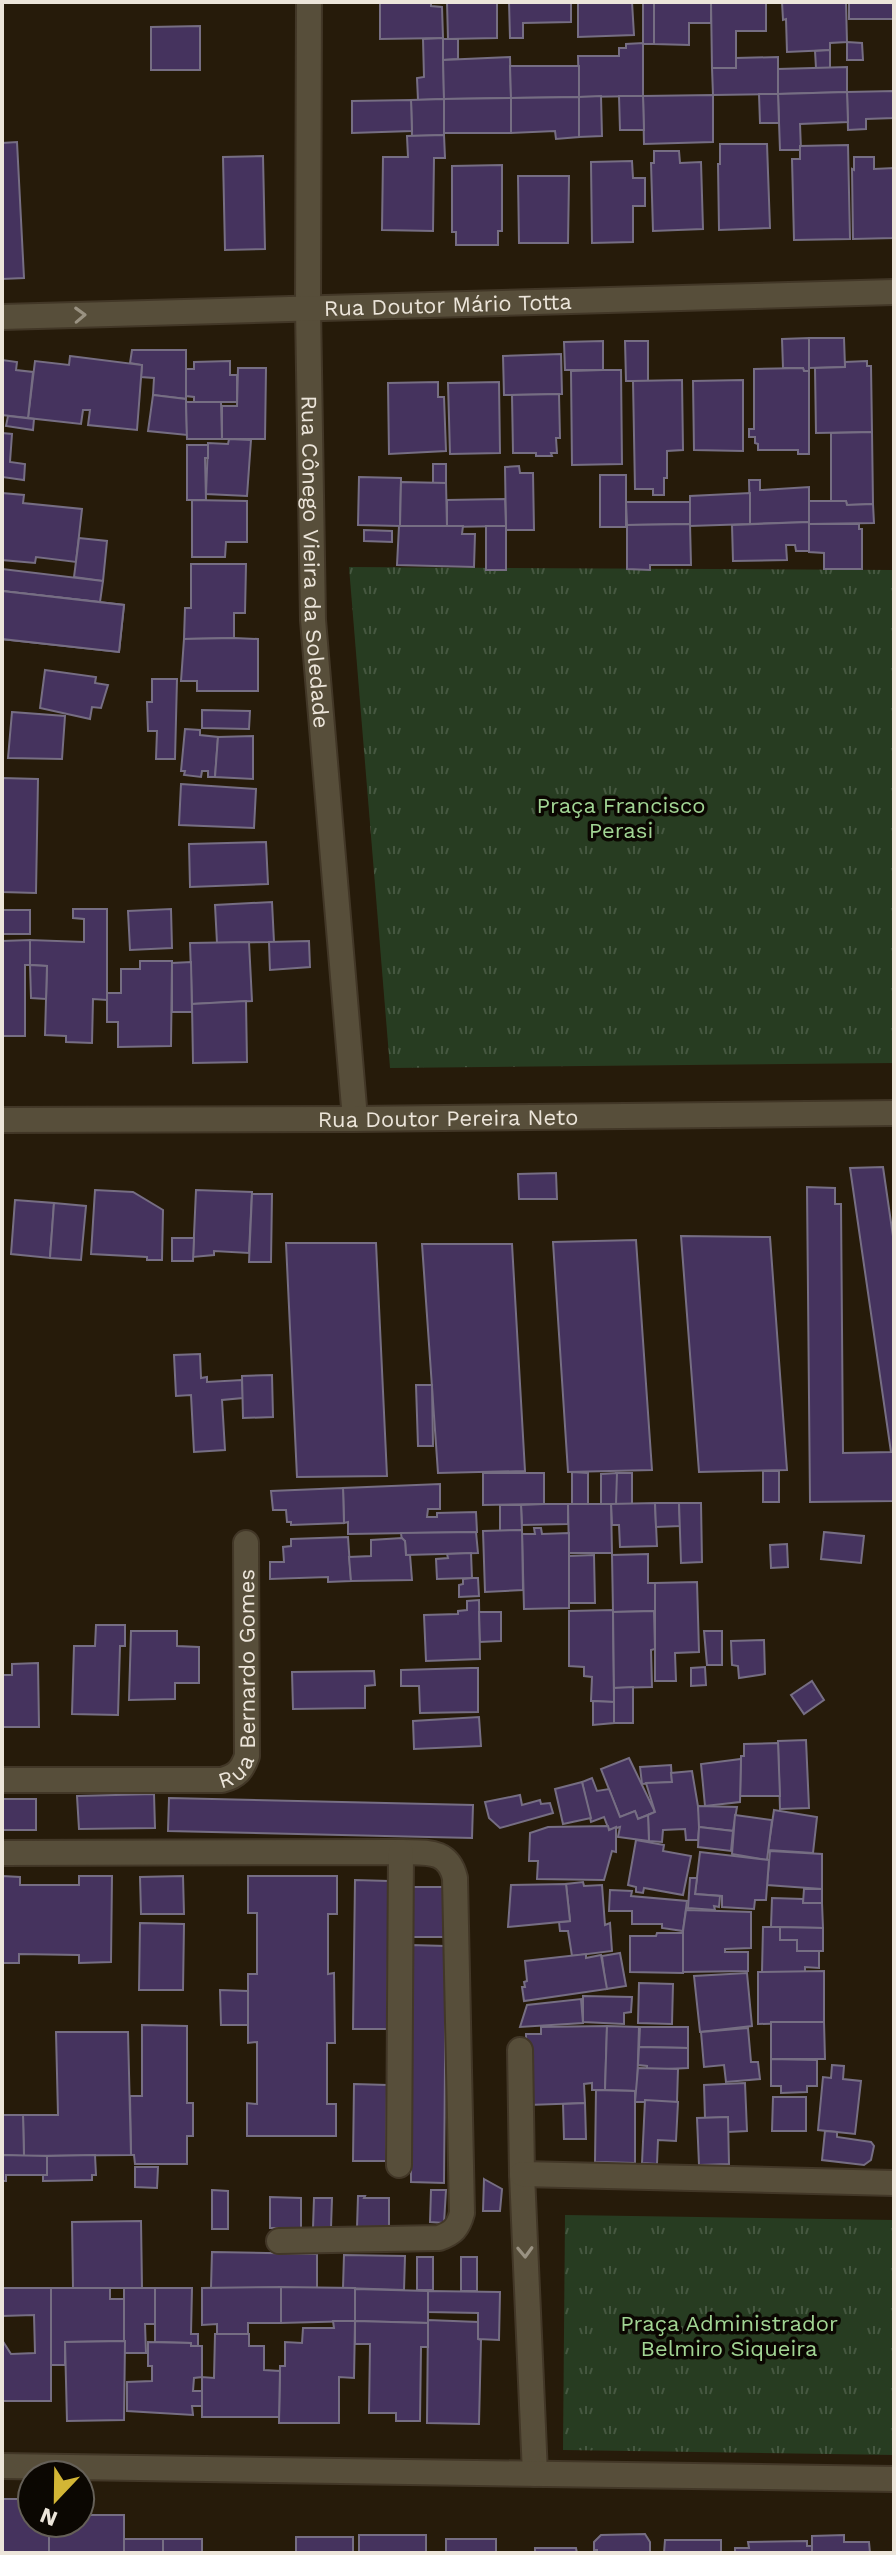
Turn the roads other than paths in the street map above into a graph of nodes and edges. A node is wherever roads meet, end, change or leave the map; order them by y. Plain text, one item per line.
1 (309, 2) edge
2 (894, 292) edge
3 (308, 308) junction
4 (2, 317) edge
5 (894, 1113) edge
6 (355, 1119) junction
7 (2, 1120) edge
8 (246, 1543) dead end
9 (2, 1780) edge
10 (401, 1852) junction
11 (2, 1853) edge
12 (520, 2050) dead end
13 (399, 2165) dead end
14 (522, 2174) junction
15 (894, 2183) edge
16 (279, 2241) dead end
17 (2, 2466) edge
18 (535, 2474) junction
19 (894, 2479) edge

1 - 3 street, Rua Cônego Vieira da Soledade
2 - 3 street, Rua Doutor Mário Totta
4 -> 3 street, Rua Doutor Mário Totta
3 - 6 street, Rua Cônego Vieira da Soledade
5 - 6 street, Rua Doutor Pereira Neto
6 - 7 street, Rua Doutor Pereira Neto
8 - 9 street, Rua Bernardo Gomes
10 - 11 street
10 - 13 street
10 - 16 street
12 - 14 street
14 - 15 street
14 -> 18 street
17 - 18 street
18 - 19 street

